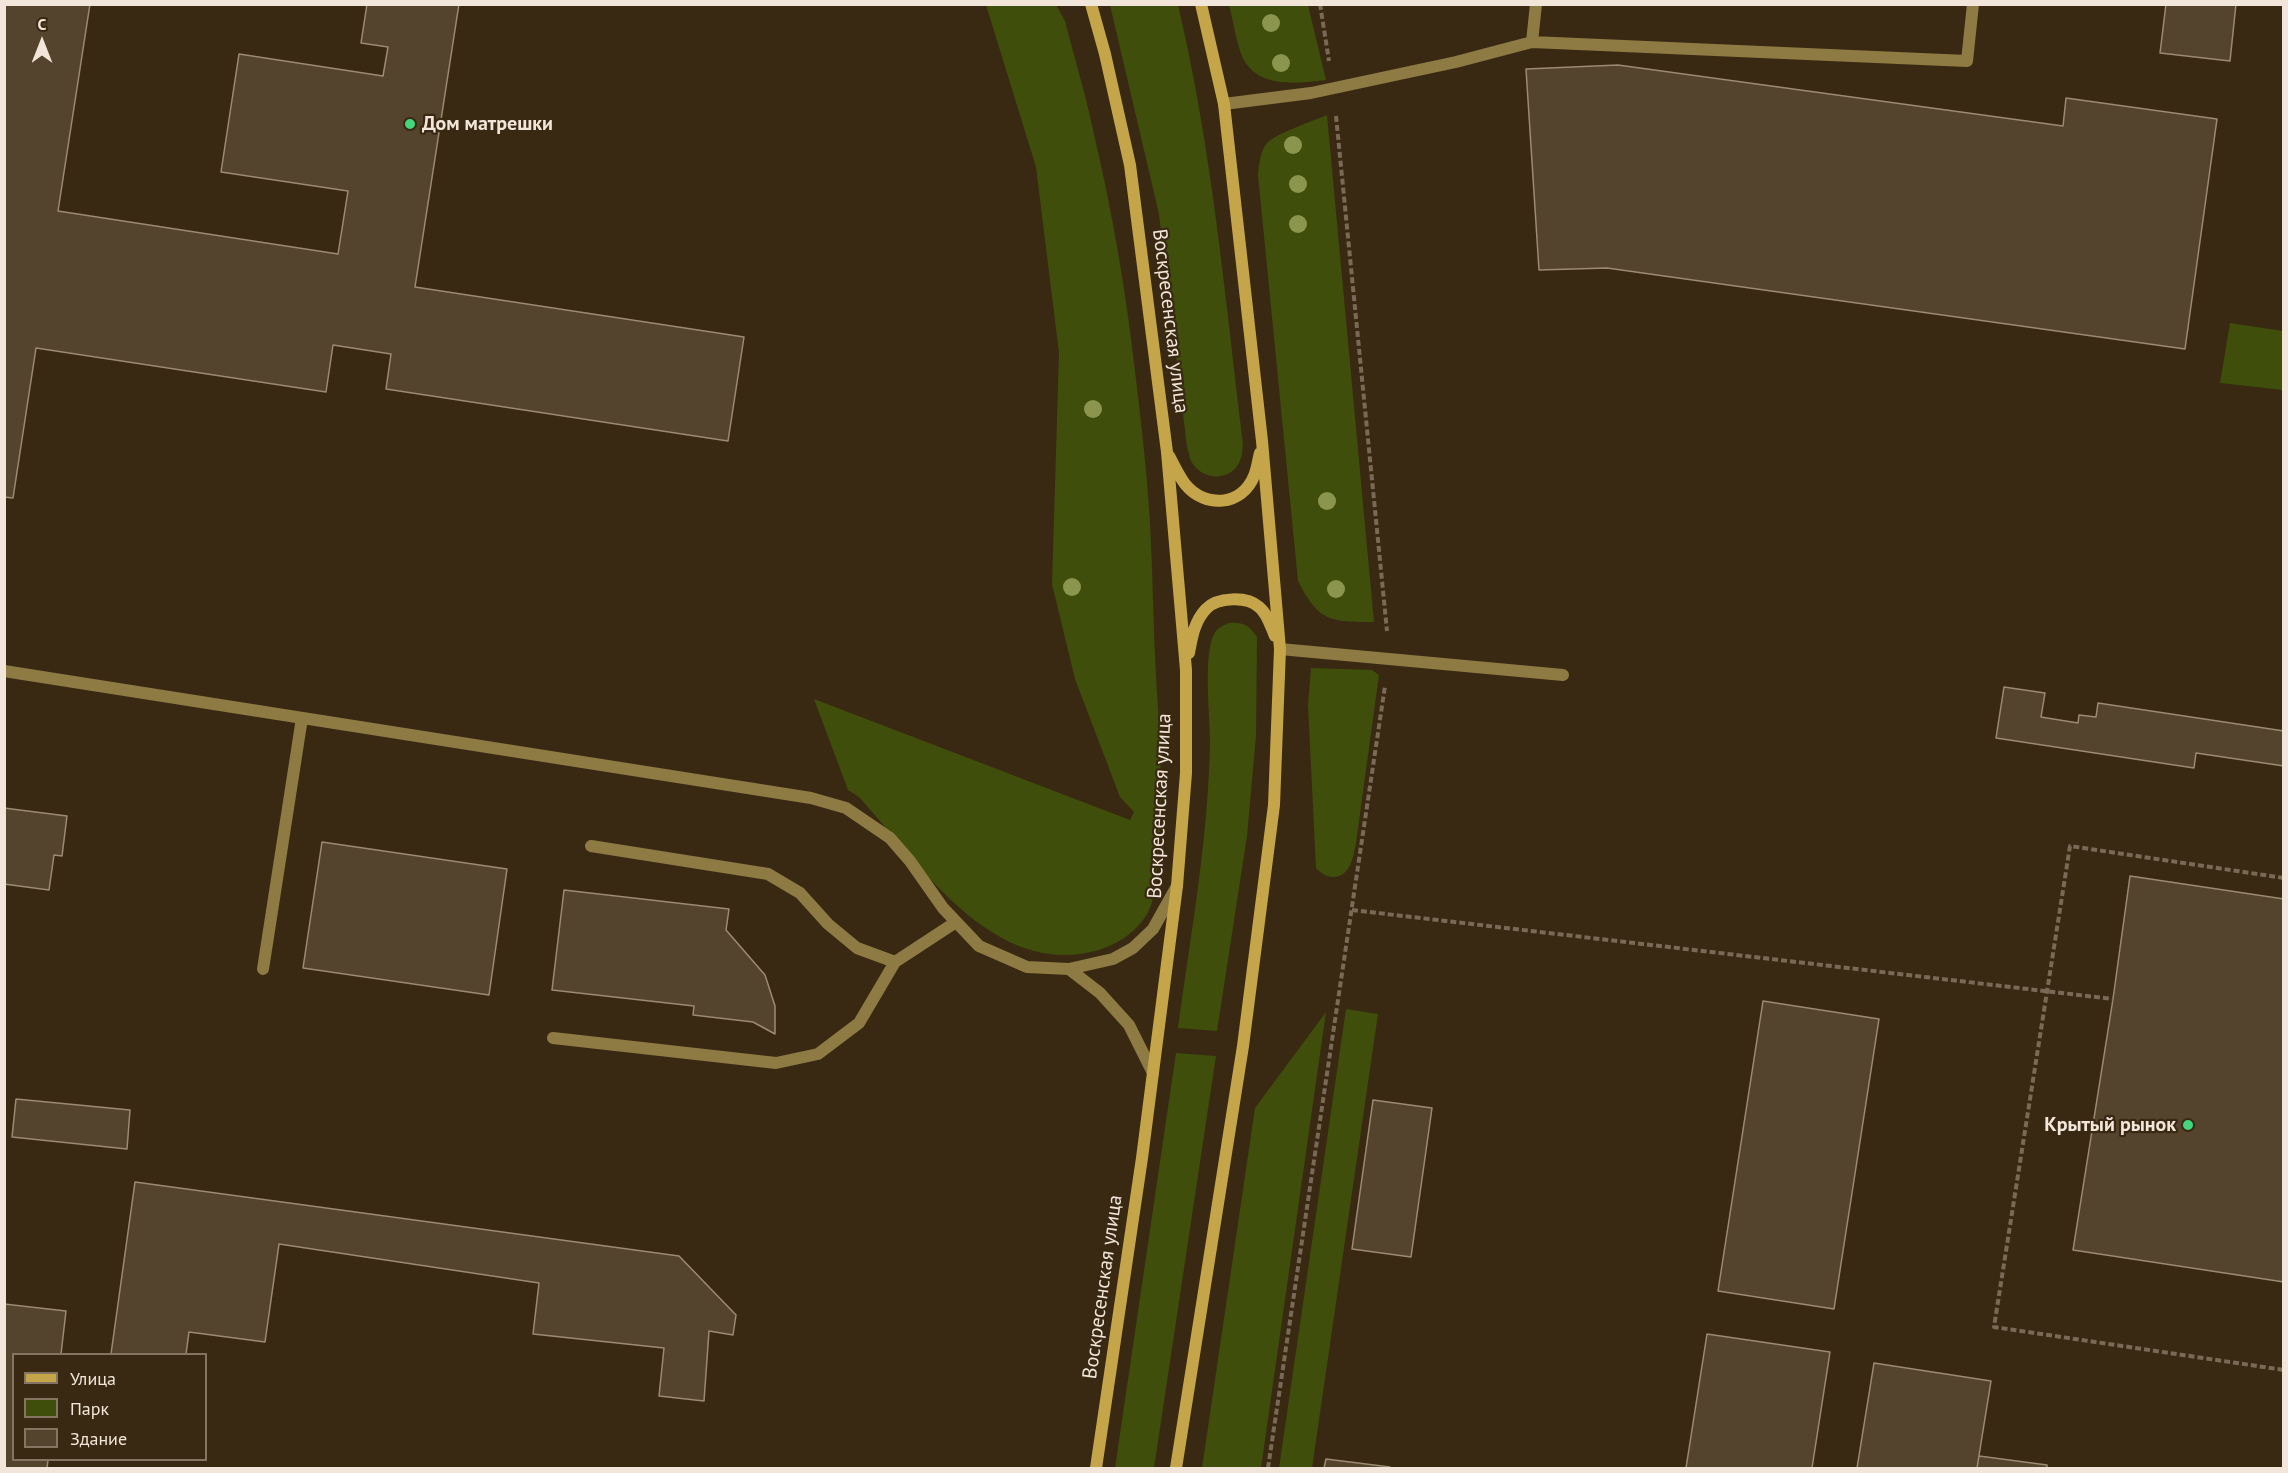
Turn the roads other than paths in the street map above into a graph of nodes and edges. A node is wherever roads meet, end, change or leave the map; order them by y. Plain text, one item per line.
1 (1091, 4) edge
2 (1201, 4) edge
3 (1536, 4) edge
4 (1973, 4) edge
5 (1532, 42) junction
6 (1224, 104) junction
7 (1262, 441) junction
8 (1167, 452) junction
9 (1280, 649) junction
10 (1186, 670) junction
11 (4, 671) edge
12 (1563, 675) dead end
13 (302, 718) junction
14 (591, 846) dead end
15 (1177, 886) junction
16 (956, 922) junction
17 (895, 962) junction
18 (263, 969) dead end
19 (1069, 969) junction
20 (553, 1038) dead end
21 (1153, 1073) junction
22 (1096, 1468) edge
23 (1176, 1468) edge

1 - 8 main road, Воскресенская улица
2 - 6 main road
3 - 5 lane
4 - 5 lane
5 - 6 lane
6 - 7 main road
7 - 8 main road
7 - 9 main road
8 - 10 main road, Воскресенская улица
9 - 10 main road
9 - 12 lane
9 - 23 main road
10 - 15 main road, Воскресенская улица
11 - 13 lane
13 - 16 lane
13 - 18 lane
14 - 17 lane
15 - 19 lane
15 - 21 main road, Воскресенская улица
16 - 17 lane
16 - 19 lane
17 - 20 lane
19 - 21 lane
21 - 22 main road, Воскресенская улица

